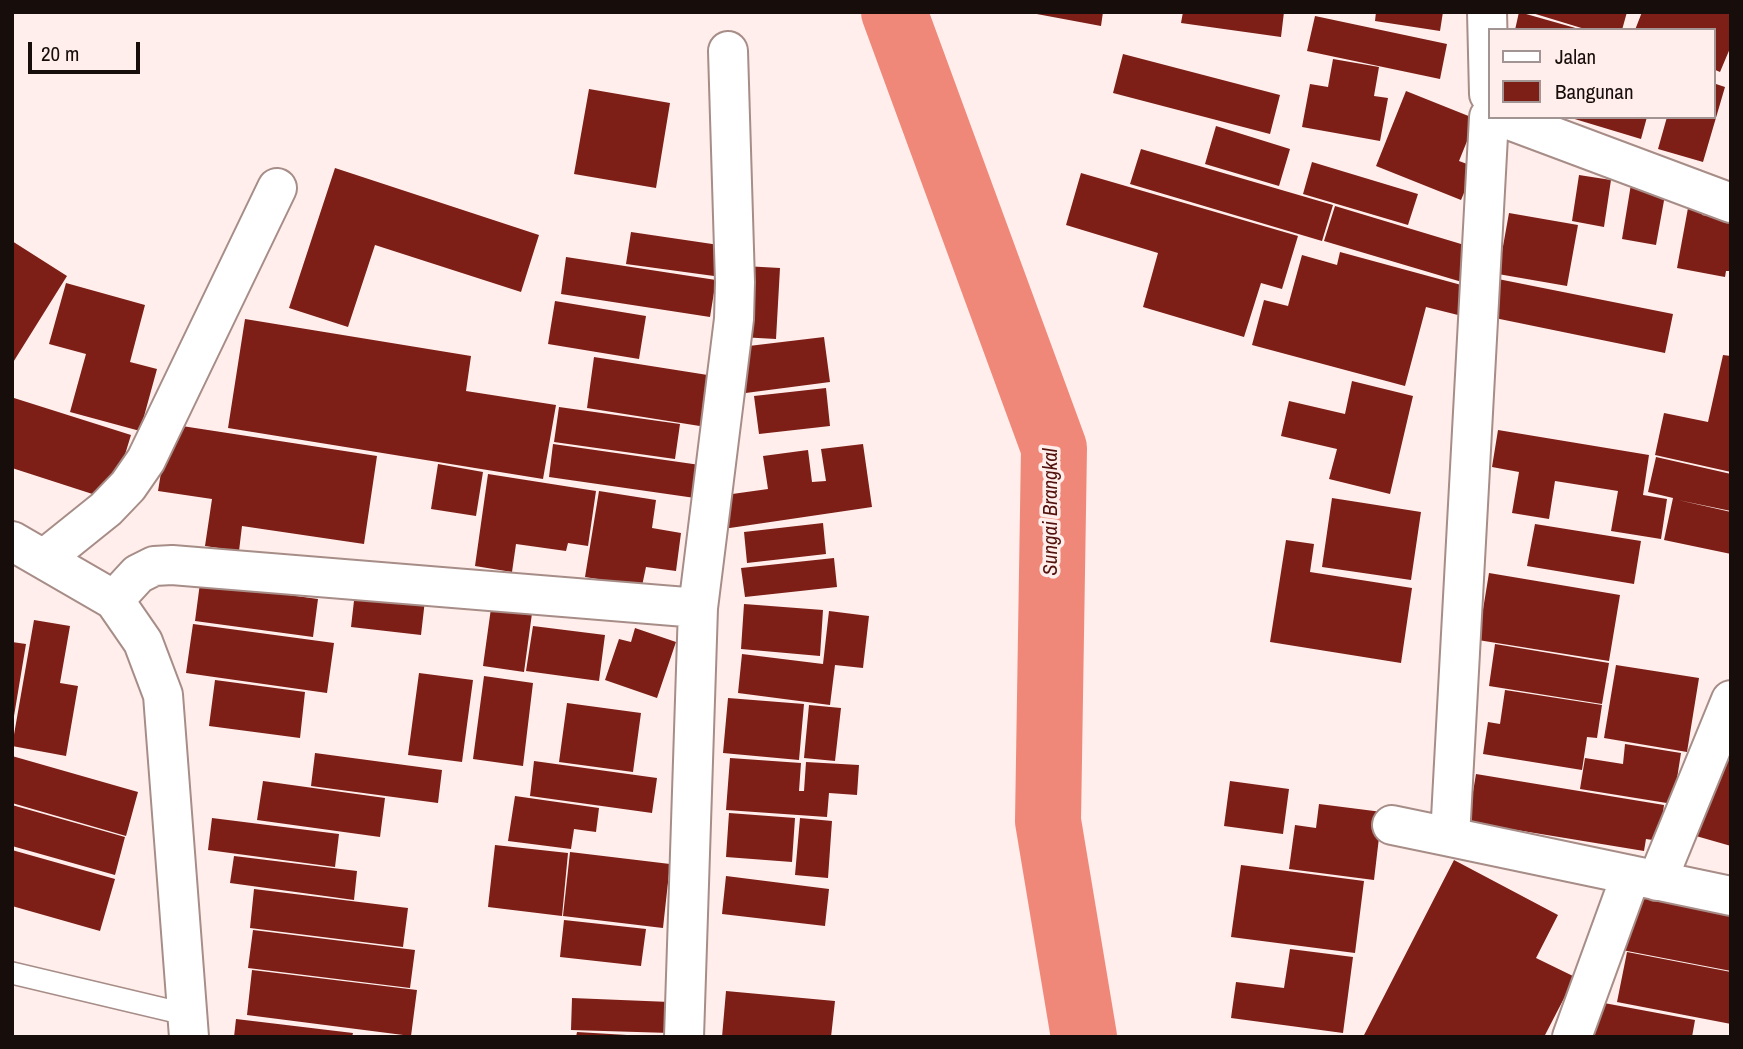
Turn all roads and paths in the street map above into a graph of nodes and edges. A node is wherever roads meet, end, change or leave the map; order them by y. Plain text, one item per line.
1 (728, 51) dead end
2 (1489, 119) edge
3 (1506, 119) edge
4 (277, 188) dead end
5 (1731, 203) edge
6 (28, 550) edge
7 (114, 600) junction
8 (698, 608) junction
9 (1731, 700) edge
10 (1392, 825) dead end
11 (1450, 837) junction
12 (1644, 878) junction
13 (1731, 896) edge
14 (12, 973) edge
15 (189, 1026) edge
16 (684, 1037) edge
17 (1572, 1037) edge

1 - 8 street
2 - 11 street
3 - 5 street
4 - 6 street
6 - 7 street
7 - 8 street
7 - 15 street
8 - 16 street
9 - 12 street
10 - 11 street
11 - 12 street
12 - 13 street
12 - 17 street
14 - 15 lane

